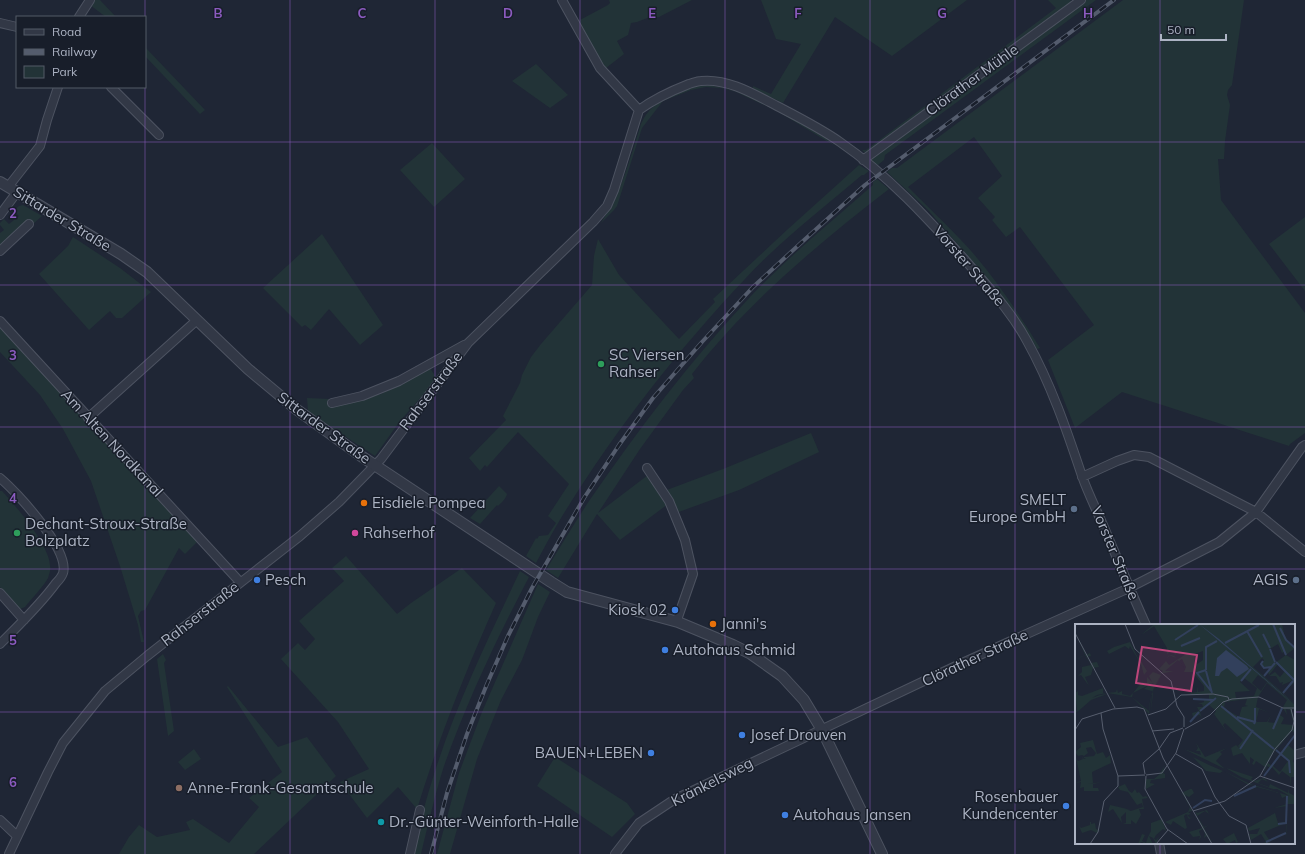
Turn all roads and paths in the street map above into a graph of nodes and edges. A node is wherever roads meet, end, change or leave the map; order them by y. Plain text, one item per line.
1 (90, 0) edge
2 (562, 0) edge
3 (1081, 0) edge
4 (80, 16) edge
5 (0, 23) edge
6 (16, 27) edge
7 (58, 88) edge
8 (112, 88) edge
9 (639, 110) junction
10 (159, 134) dead end
11 (863, 160) junction
12 (8, 187) edge
13 (0, 216) edge
14 (29, 224) dead end
15 (0, 251) edge
16 (197, 320) junction
17 (0, 321) edge
18 (468, 343) junction
19 (332, 402) dead end
20 (88, 418) junction
21 (1305, 445) edge
22 (375, 465) junction
23 (647, 468) dead end
24 (1082, 477) junction
25 (2, 482) edge
26 (1256, 512) junction
27 (1305, 552) edge
28 (240, 582) junction
29 (1129, 588) junction
30 (0, 593) edge
31 (24, 620) junction
32 (678, 622) junction
33 (1146, 624) edge
34 (0, 644) edge
35 (822, 730) junction
36 (1305, 752) edge
37 (1295, 755) edge
38 (420, 810) dead end
39 (0, 820) edge
40 (17, 836) junction
41 (1159, 844) edge
42 (9, 854) edge
43 (410, 854) edge
44 (615, 854) edge
45 (882, 854) edge
46 (1160, 854) edge

1 - 4 street
2 - 9 street
3 - 11 street, Clörather Mühle
5 - 6 street
7 - 12 street
8 - 10 street
9 - 11 street, Vorster Straße
9 - 18 street, Rahserstraße
11 - 24 street, Vorster Straße
12 - 13 street
12 - 16 street, Sittarder Straße
14 - 15 street
16 - 20 street
16 - 22 street, Sittarder Straße
17 - 20 street, Am Alten Nordkanal
18 - 19 street, Rahserstraße
18 - 22 street, Rahserstraße
20 - 28 street, Am Alten Nordkanal
21 - 26 street, Clörather Straße
22 - 28 street, Rahserstraße
22 - 32 street, Sittarder Straße
23 - 32 street
24 - 26 street
24 - 29 street, Vorster Straße
25 - 31 street
26 - 27 street
26 - 29 street, Clörather Straße
28 - 40 street, Rahserstraße
29 - 33 street, Vorster Straße
29 - 35 street, Clörather Straße
30 - 31 street
31 - 34 street
32 - 35 street, Sittarder Straße
35 - 44 street, Kränkelsweg
35 - 45 street, Sittarder Straße
36 - 37 street
38 - 43 street
39 - 40 street
40 - 42 street, Rahserstraße
41 - 46 street

